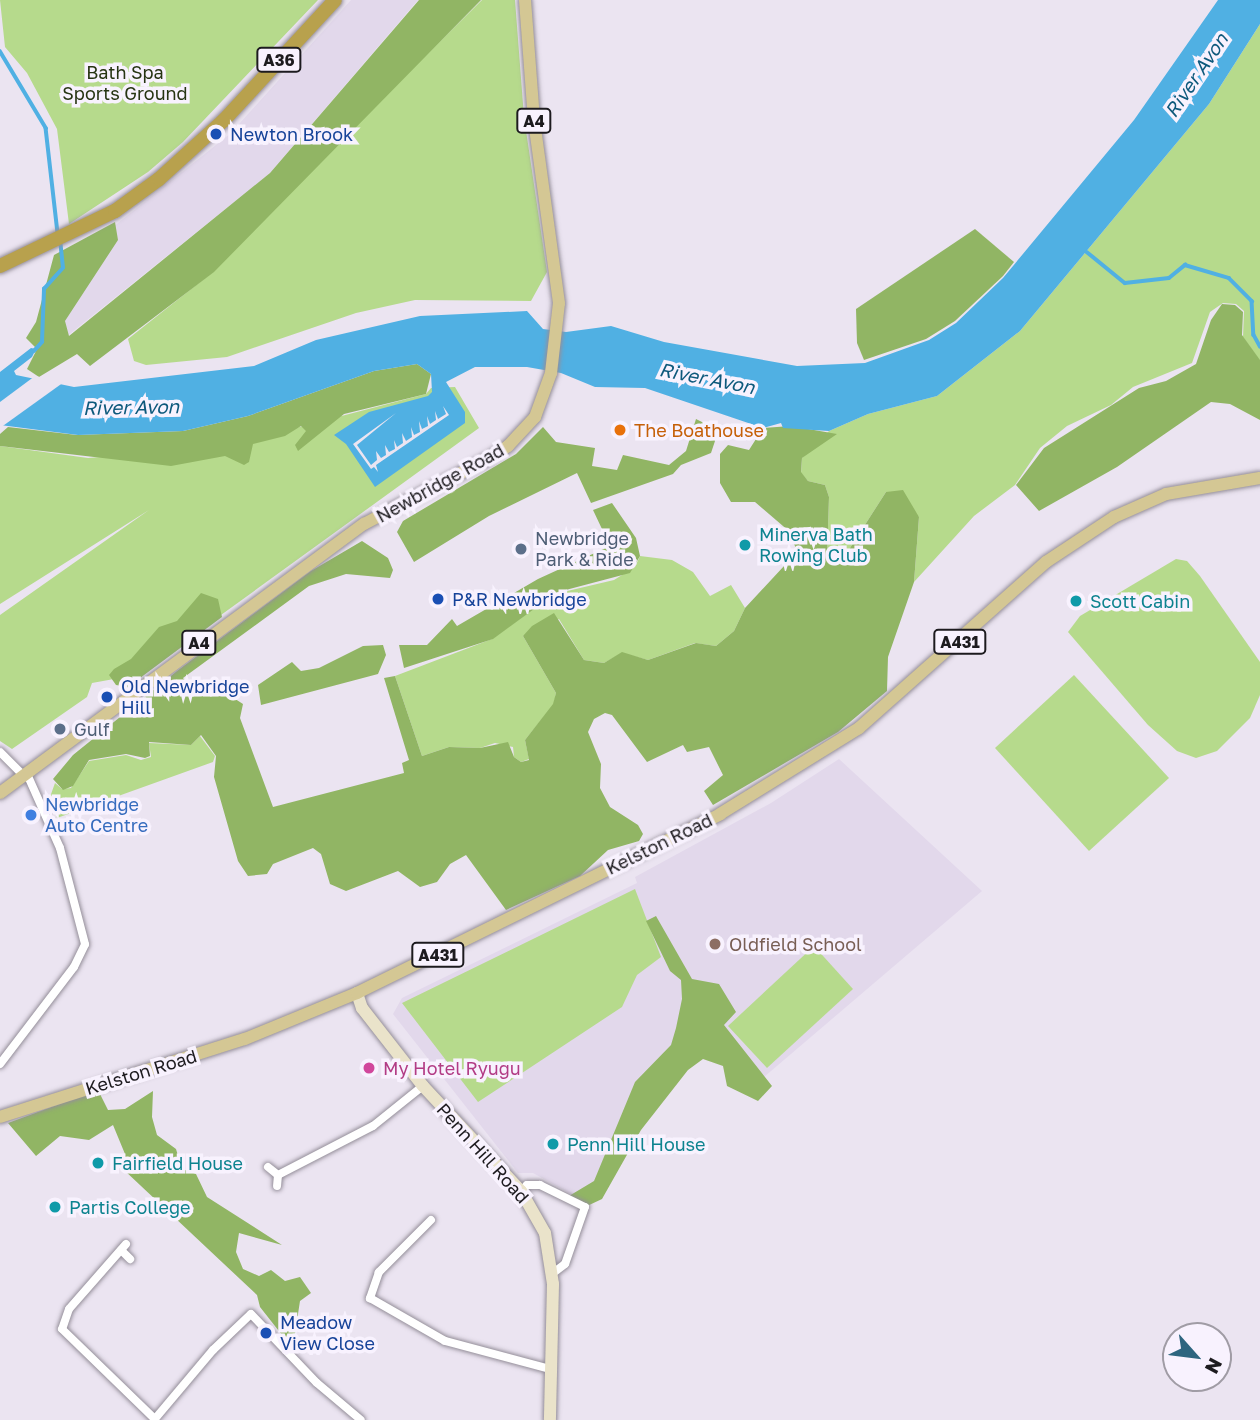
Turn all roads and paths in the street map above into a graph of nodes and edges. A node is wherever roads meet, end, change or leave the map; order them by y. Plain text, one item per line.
1 (335, 0) edge
2 (525, 0) edge
3 (0, 266) edge
4 (1260, 478) edge
5 (0, 752) edge
6 (27, 777) junction
7 (0, 793) edge
8 (357, 993) junction
9 (0, 1064) edge
10 (423, 1086) junction
11 (0, 1117) edge
12 (268, 1167) dead end
13 (278, 1175) junction
14 (277, 1186) dead end
15 (521, 1191) junction
16 (431, 1220) dead end
17 (130, 1259) dead end
18 (553, 1273) junction
19 (550, 1369) junction
20 (154, 1420) edge
21 (361, 1420) edge
22 (550, 1420) edge

1 - 3 highway, A36
2 - 6 main road, Newbridge Road / A4
4 - 8 main road, Kelston Road / A431
5 - 6 street
6 - 7 main road, Newbridge Road / A4
6 - 9 street
8 - 10 street, Penn Hill Road
8 - 11 main road, Kelston Road / A431
10 - 13 street
10 - 15 street, Penn Hill Road
12 - 13 street
13 - 14 street
15 - 18 street, Penn Hill Road
15 - 18 street
16 - 19 street
17 - 20 street
18 - 19 street, Penn Hill Road
19 - 22 street, Penn Hill Road
20 - 21 street

